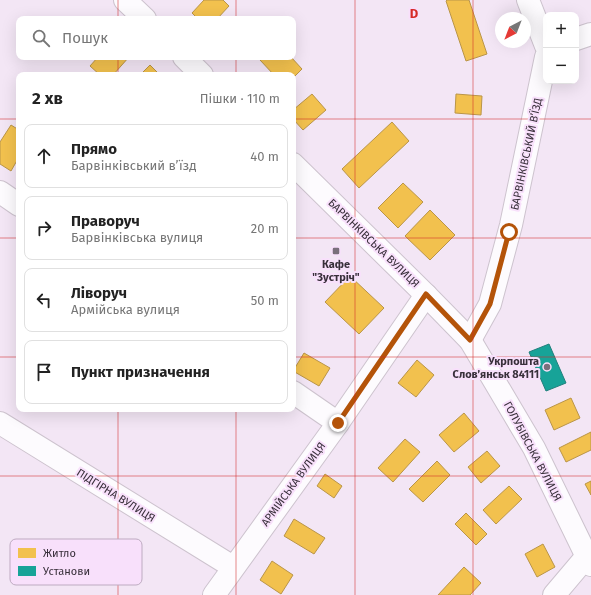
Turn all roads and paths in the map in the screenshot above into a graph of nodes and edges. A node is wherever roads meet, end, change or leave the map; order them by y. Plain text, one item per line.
1 (125, 0) edge
2 (528, 0) edge
3 (142, 16) edge
4 (591, 34) edge
5 (543, 38) edge
6 (579, 38) edge
7 (187, 60) edge
8 (543, 70) edge
9 (199, 72) edge
10 (296, 167) edge
11 (0, 192) edge
12 (16, 203) edge
13 (426, 294) junction
14 (470, 340) junction
15 (296, 394) edge
16 (338, 423) junction
17 (0, 424) edge
18 (589, 560) edge
19 (233, 567) junction
20 (214, 595) edge
21 (554, 595) edge

1 - 3 street
2 - 5 street
4 - 6 street
7 - 9 street
8 - 14 street, БАРВІНКІВСЬКИЙ В’ЇЗД
10 - 13 street, БАРВІНКІВСЬКА ВУЛИЦЯ
11 - 12 street
13 - 14 street, БАРВІНКІВСЬКА ВУЛИЦЯ
13 - 16 street, АРМІЙСЬКА ВУЛИЦЯ
14 - 18 street, ГОЛУБІВСЬКА ВУЛИЦЯ
15 - 16 street
16 - 19 street, АРМІЙСЬКА ВУЛИЦЯ
17 - 19 street, ПІДГІРНА ВУЛИЦЯ
18 - 21 street
19 - 20 street, АРМІЙСЬКА ВУЛИЦЯ

